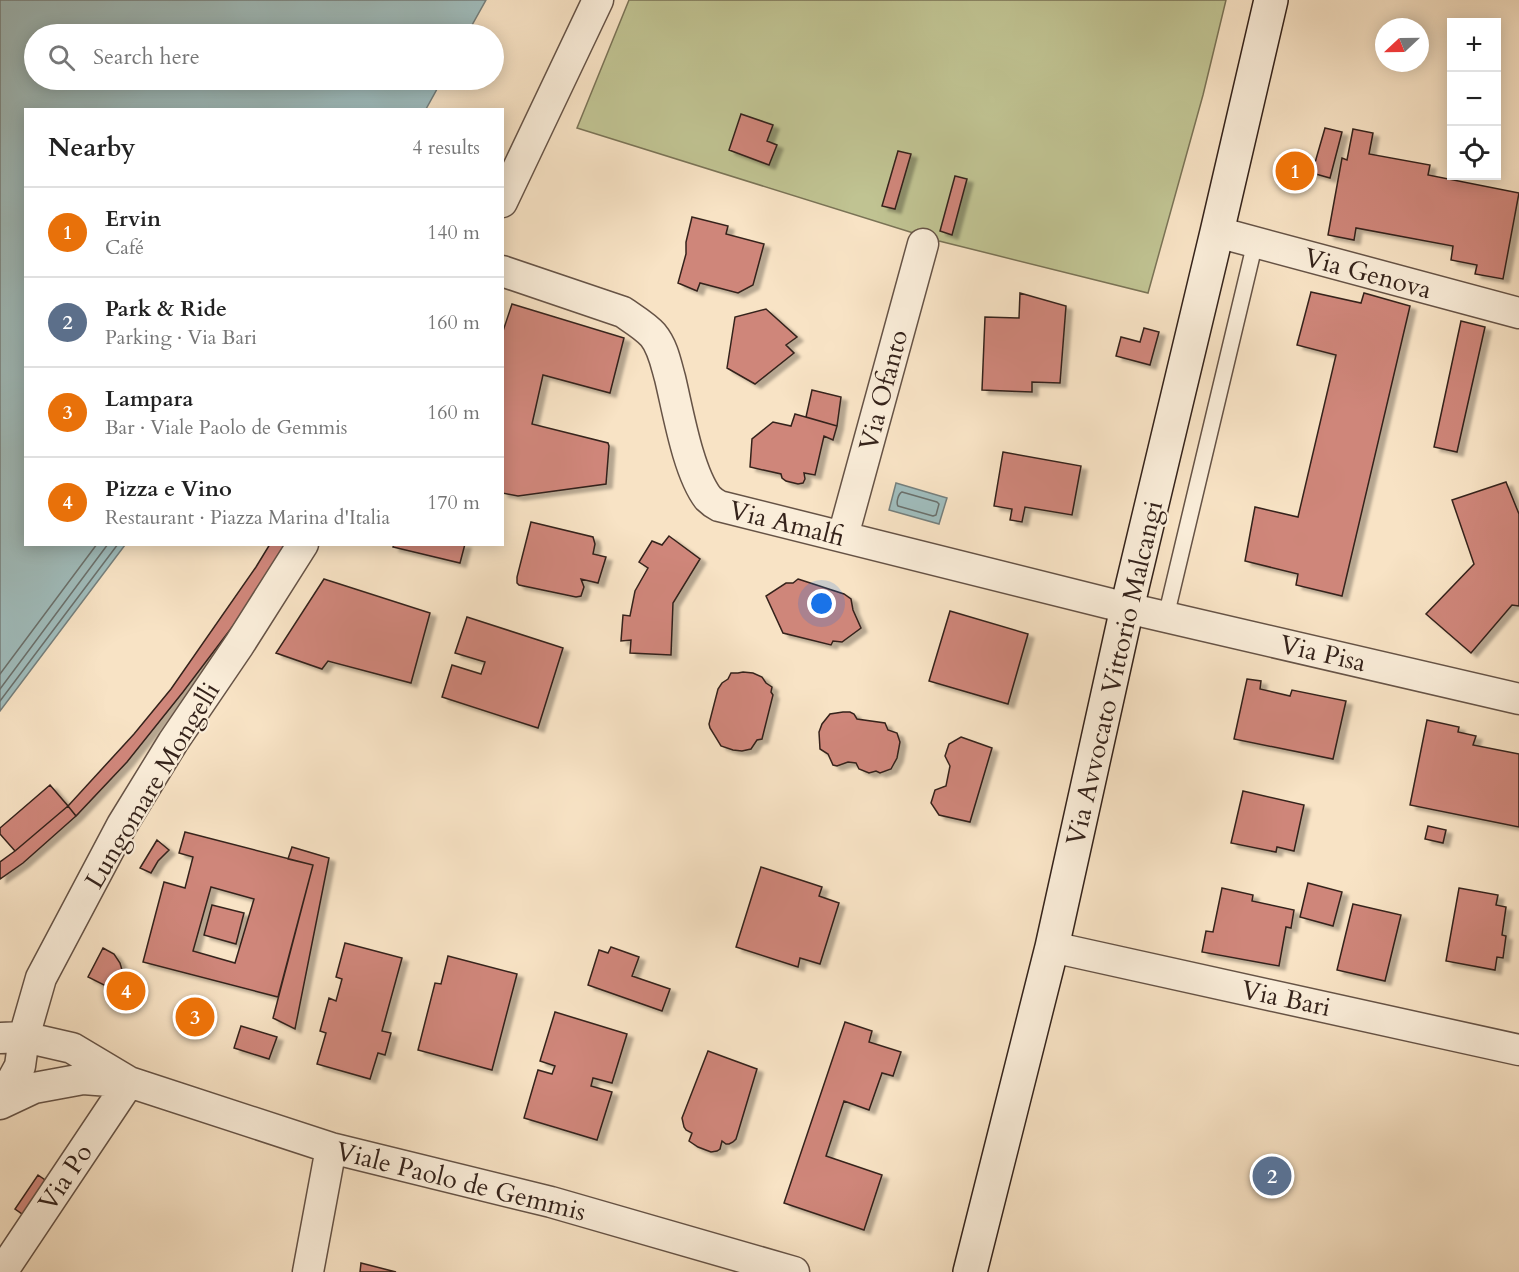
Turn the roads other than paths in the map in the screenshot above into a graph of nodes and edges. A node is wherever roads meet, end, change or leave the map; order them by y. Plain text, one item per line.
1 (598, 0) edge
2 (1270, 0) edge
3 (504, 198) edge
4 (1217, 232) junction
5 (1255, 243) junction
6 (923, 244) dead end
7 (504, 272) edge
8 (1519, 313) edge
9 (843, 536) junction
10 (302, 546) edge
11 (1130, 594) junction
12 (1166, 616) junction
13 (1519, 699) edge
14 (1052, 947) junction
15 (12, 1037) edge
16 (1519, 1050) edge
17 (129, 1082) junction
18 (0, 1096) edge
19 (0, 1104) edge
20 (331, 1148) junction
21 (2, 1272) edge
22 (308, 1272) edge
23 (794, 1272) edge
24 (970, 1272) edge

1 - 3 street
2 - 4 main road, Via Avvocato Vittorio Malcangi
4 - 5 street, Via Genova
4 - 11 main road, Via Avvocato Vittorio Malcangi
5 - 8 street, Via Genova
5 - 12 lane, Via Avvocato Vittorio Malcangi
6 - 9 street, Via Ofanto
7 - 9 street, Via Amalfi
9 - 11 street, Via Amalfi
10 - 15 street, Lungomare Mongelli
11 - 12 street, Via Pisa
11 - 14 main road, Via Avvocato Vittorio Malcangi
12 - 13 street, Via Pisa
14 - 16 street, Via Bari
14 - 24 main road, Via Avvocato Vittorio Malcangi
15 - 17 street
15 - 18 street, Lungomare Mongelli
17 - 19 street
17 - 20 street, Viale Paolo de Gemmis
17 - 21 street, Via Po
20 - 22 street
20 - 23 street, Viale Paolo de Gemmis

